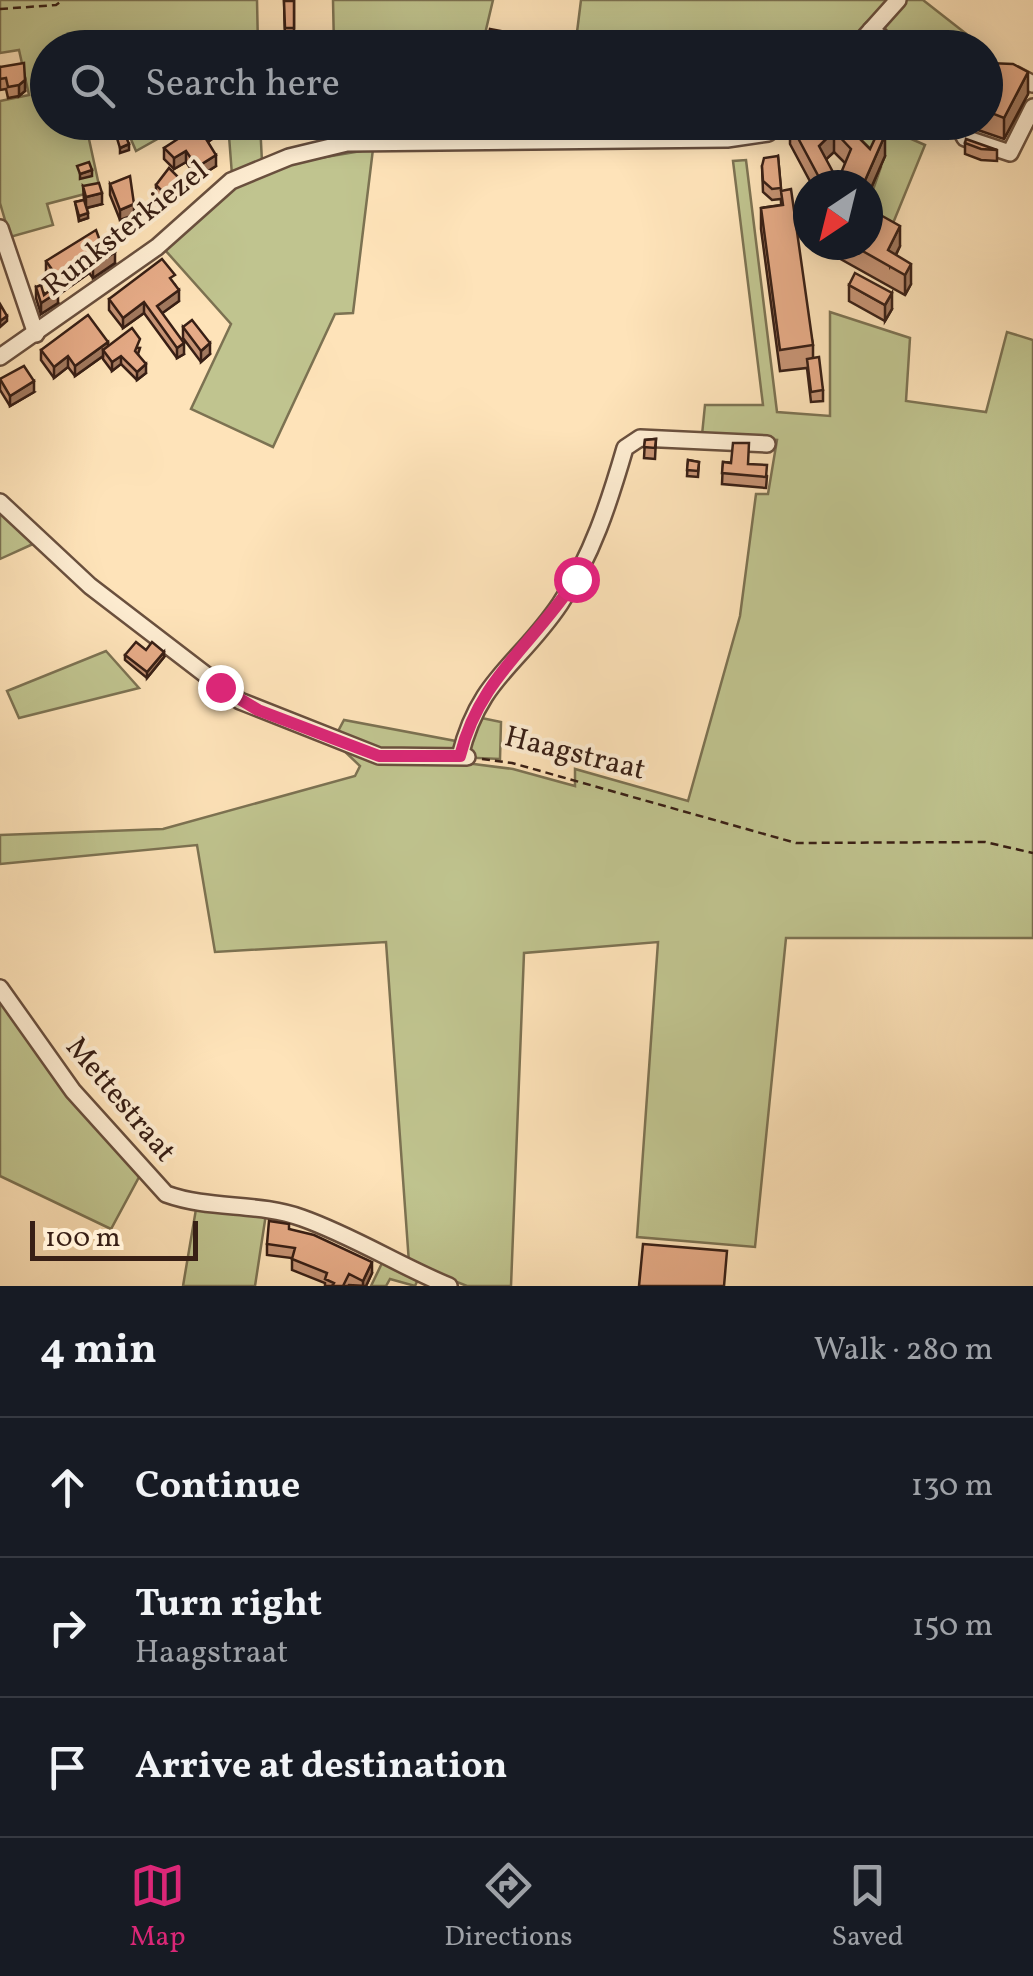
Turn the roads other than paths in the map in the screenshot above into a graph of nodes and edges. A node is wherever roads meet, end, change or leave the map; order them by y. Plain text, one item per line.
1 (898, 0) edge
2 (871, 30) edge
3 (1003, 75) edge
4 (1033, 84) edge
5 (1033, 106) edge
6 (632, 140) edge
7 (971, 140) edge
8 (0, 228) edge
9 (36, 334) junction
10 (0, 357) edge
11 (767, 444) dead end
12 (0, 502) edge
13 (0, 988) edge
14 (449, 1286) edge

1 - 2 street
3 - 4 street
5 - 7 street
6 - 9 street, Runksterkiezel
8 - 9 street, Runksterkiezel
9 - 10 street, Runksterkiezel
11 - 12 street, Haagstraat
13 - 14 street, Mettestraat

